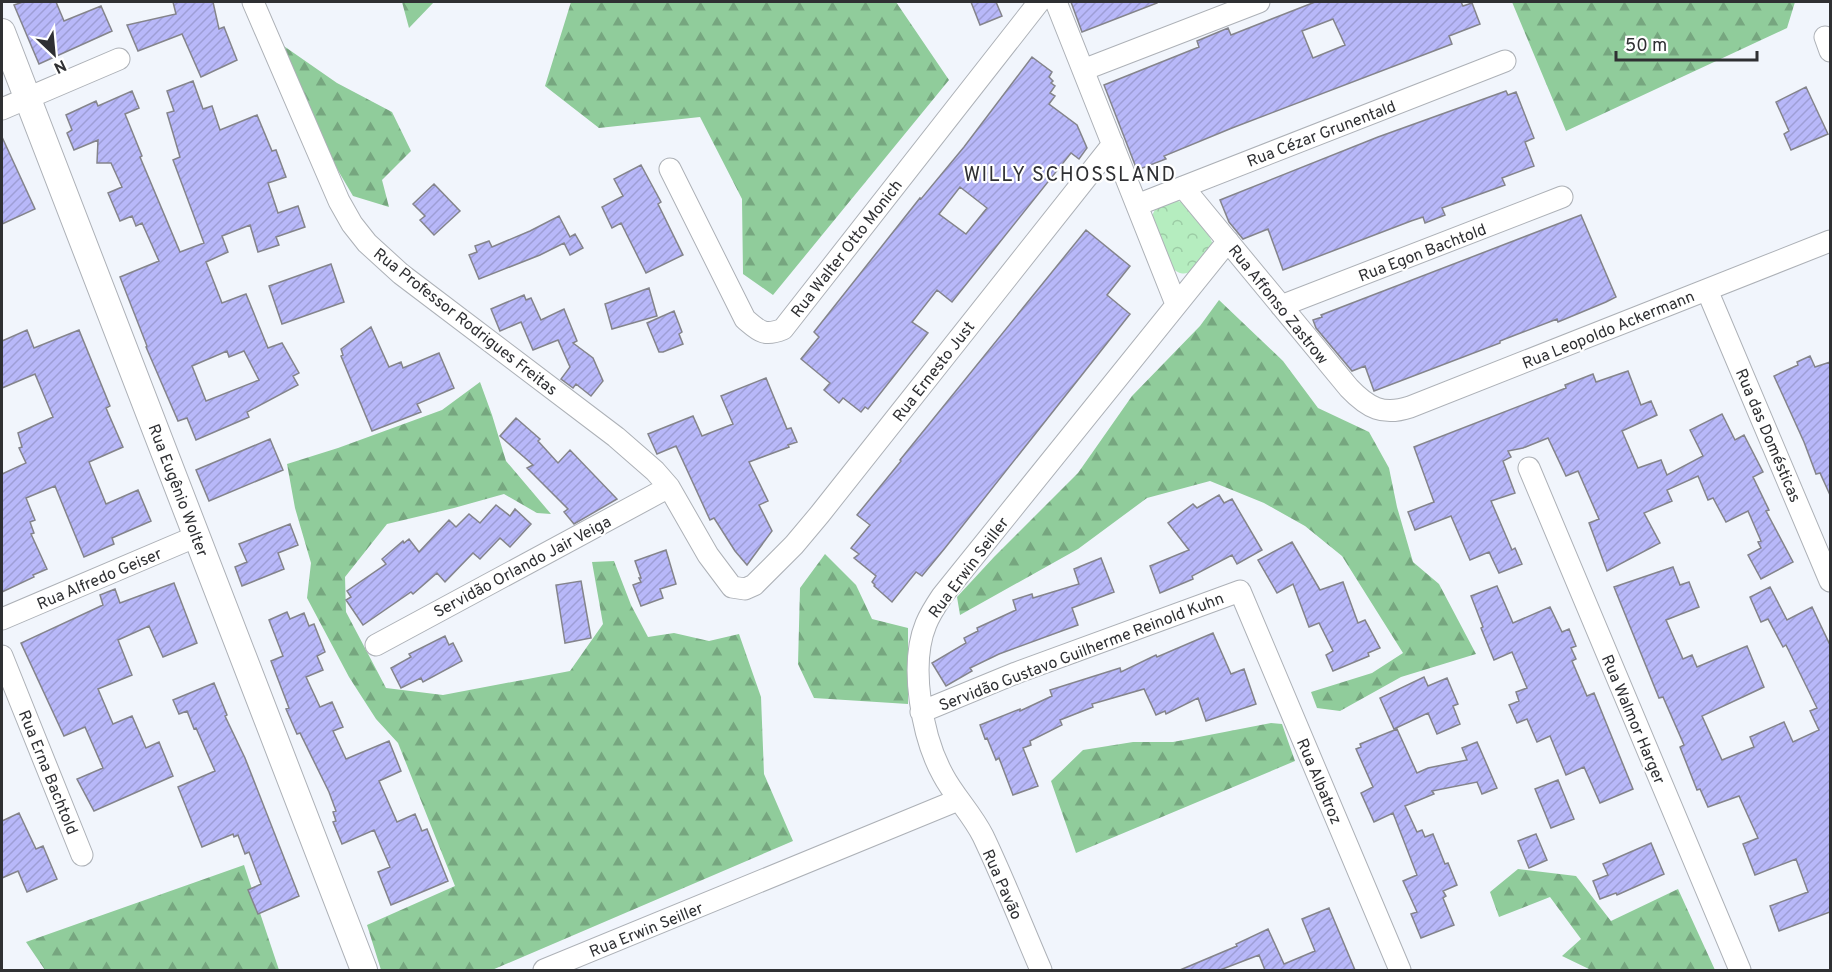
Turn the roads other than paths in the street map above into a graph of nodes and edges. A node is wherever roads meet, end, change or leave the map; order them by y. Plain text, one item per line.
1 (253, 2) edge
2 (1039, 2) edge
3 (1056, 2) edge
4 (1259, 2) edge
5 (2, 32) edge
6 (119, 59) dead end
7 (1505, 61) dead end
8 (1083, 70) junction
9 (27, 98) junction
10 (2, 109) edge
11 (1113, 144) junction
12 (670, 169) dead end
13 (1183, 187) junction
14 (1562, 198) dead end
15 (1137, 205) junction
16 (1228, 241) junction
17 (1830, 241) edge
18 (1707, 290) junction
19 (1176, 304) junction
20 (1281, 306) junction
21 (1384, 411) joint
22 (1529, 468) dead end
23 (669, 487) junction
24 (197, 536) junction
25 (1830, 581) edge
26 (745, 589) joint
27 (1240, 591) joint
28 (2, 619) edge
29 (375, 645) dead end
30 (2, 656) edge
31 (921, 712) junction
32 (958, 801) junction
33 (82, 855) dead end
34 (360, 959) edge
35 (544, 970) edge
36 (1041, 970) edge
37 (1400, 970) edge
38 (1740, 970) edge

1 - 23 street, Rua Professor Rodrigues Freitas
2 - 12 street, Rua Walter Otto Monich
3 - 8 street
4 - 8 street
5 - 9 street, Rua Eugênio Wolter
6 - 9 street
7 - 13 street, Rua Cézar Grunentald
8 - 11 street
9 - 10 street
9 - 24 street, Rua Eugênio Wolter
11 - 15 street
11 - 26 street, Rua Ernesto Just
13 - 15 street, Rua Cézar Grunentald
13 - 16 street, Rua Affonso Zastrow
14 - 20 street, Rua Egon Bachtold
15 - 19 street
16 - 19 street, Rua Erwin Seiller
16 - 20 street, Rua Affonso Zastrow
17 - 18 street, Rua Leopoldo Ackermann
18 - 21 street, Rua Leopoldo Ackermann
18 - 25 street, Rua das Domésticas
19 - 31 street, Rua Erwin Seiller
20 - 21 street, Rua Affonso Zastrow
22 - 38 street, Rua Walmor Harger
23 - 26 street, Rua Professor Rodrigues Freitas
23 - 29 street, Servidão Orlando Jair Veiga
24 - 28 street, Rua Alfredo Geiser
24 - 34 street, Rua Eugênio Wolter
27 - 31 street, Servidão Gustavo Guilherme Reinold Kuhn
27 - 37 street, Rua Albatroz
30 - 33 street, Rua Erna Bachtold
31 - 32 street, Rua Erwin Seiller
32 - 35 street, Rua Erwin Seiller
32 - 36 street, Rua Pavão

